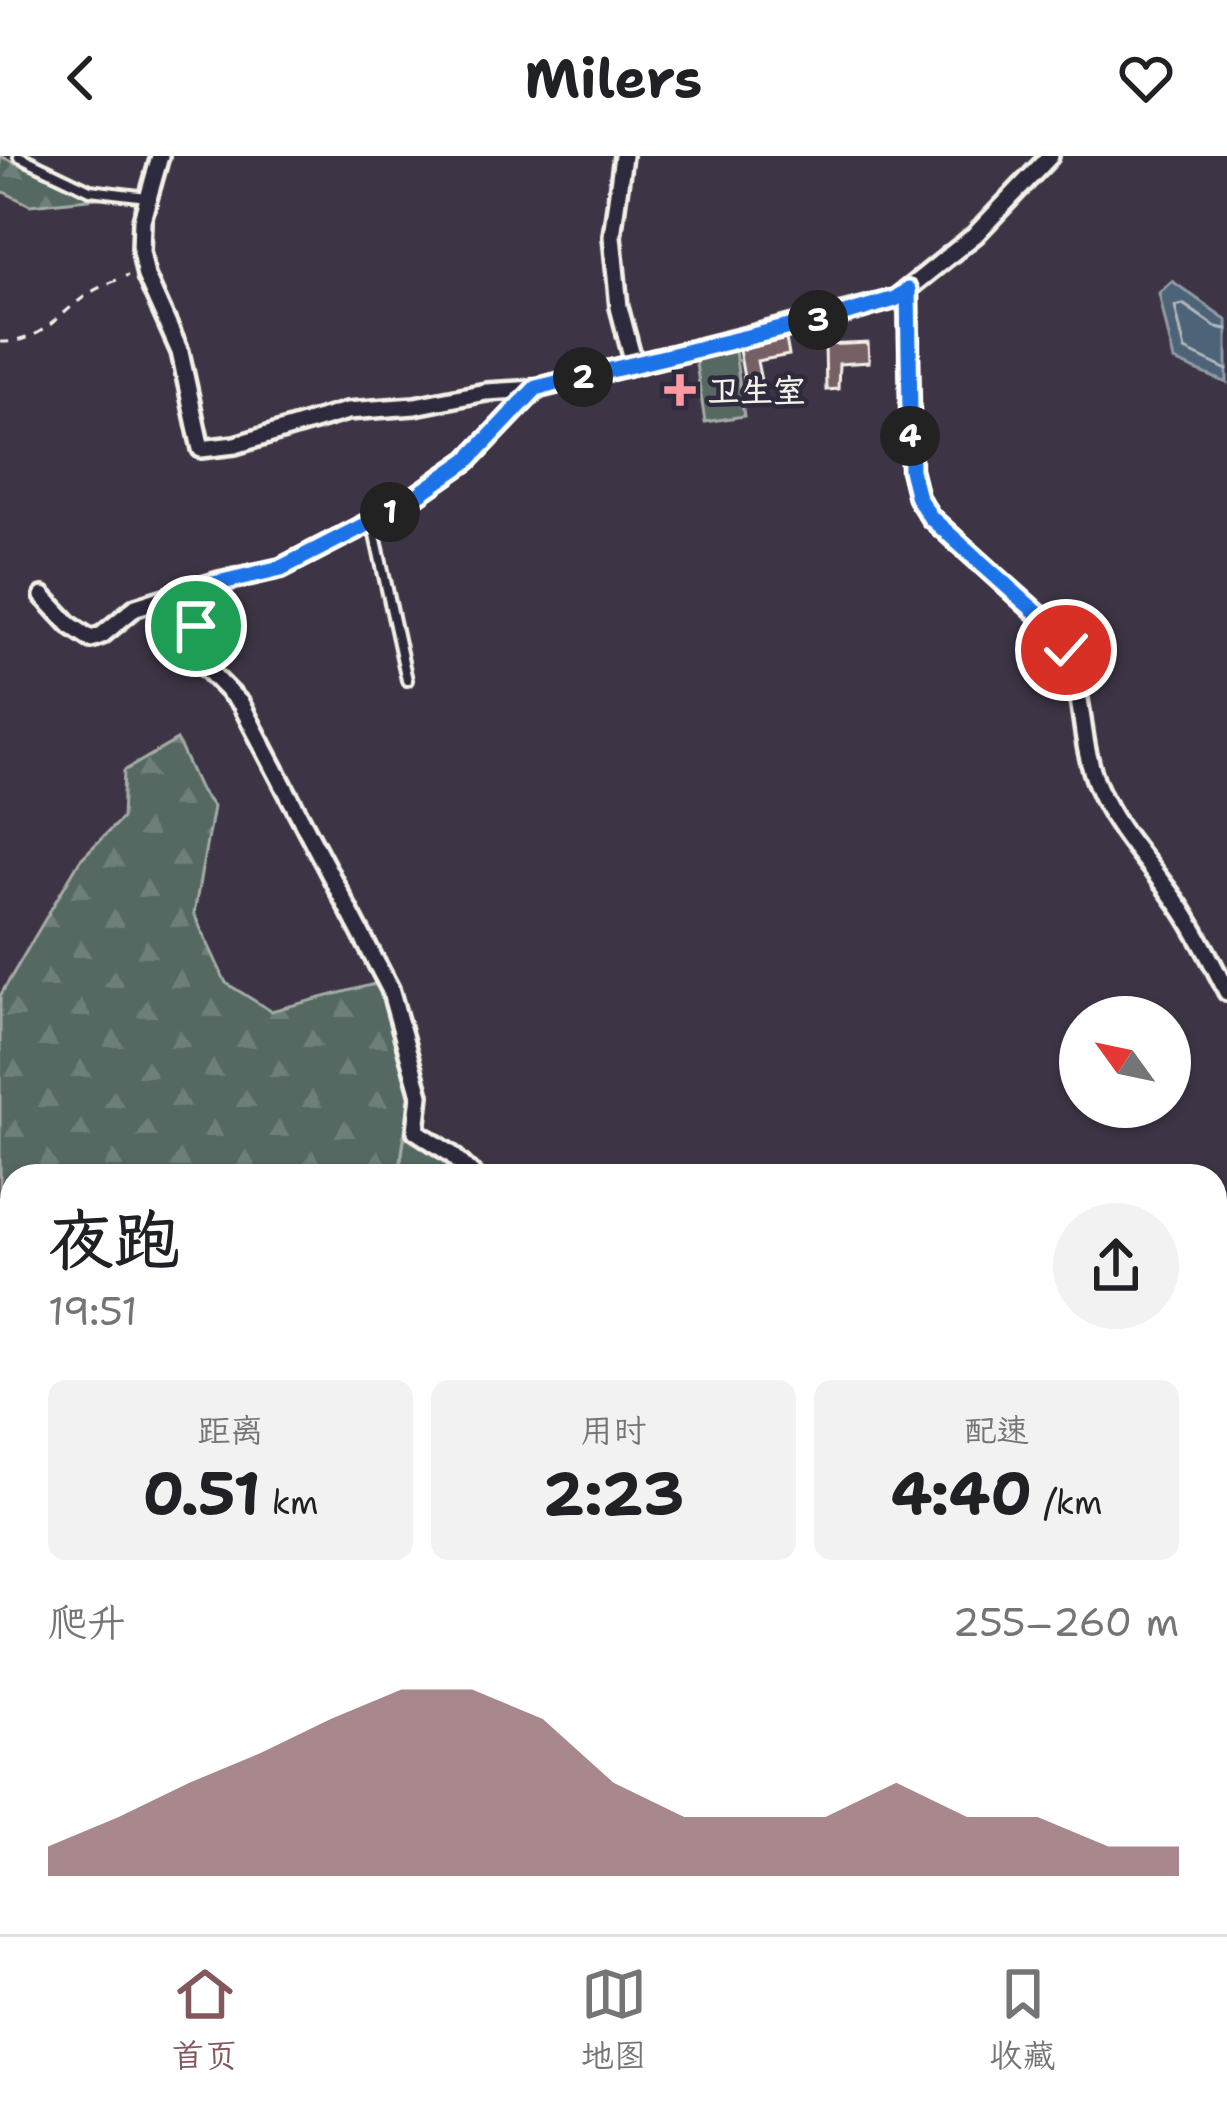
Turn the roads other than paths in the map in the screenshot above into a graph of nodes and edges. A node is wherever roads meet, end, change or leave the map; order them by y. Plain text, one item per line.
1 (19, 156) edge
2 (160, 156) edge
3 (623, 156) edge
4 (1050, 156) edge
5 (150, 197) junction
6 (908, 290) junction
7 (634, 364) junction
8 (536, 388) junction
9 (372, 521) junction
10 (205, 586) junction
11 (43, 596) dead end
12 (407, 680) dead end
13 (1227, 992) edge
14 (461, 1164) edge

1 - 5 lane
2 - 5 street
3 - 7 street
4 - 6 street
5 - 8 street
6 - 7 street
6 - 13 street
7 - 8 street
8 - 9 street
9 - 10 street
9 - 12 lane
10 - 11 street
10 - 14 street

